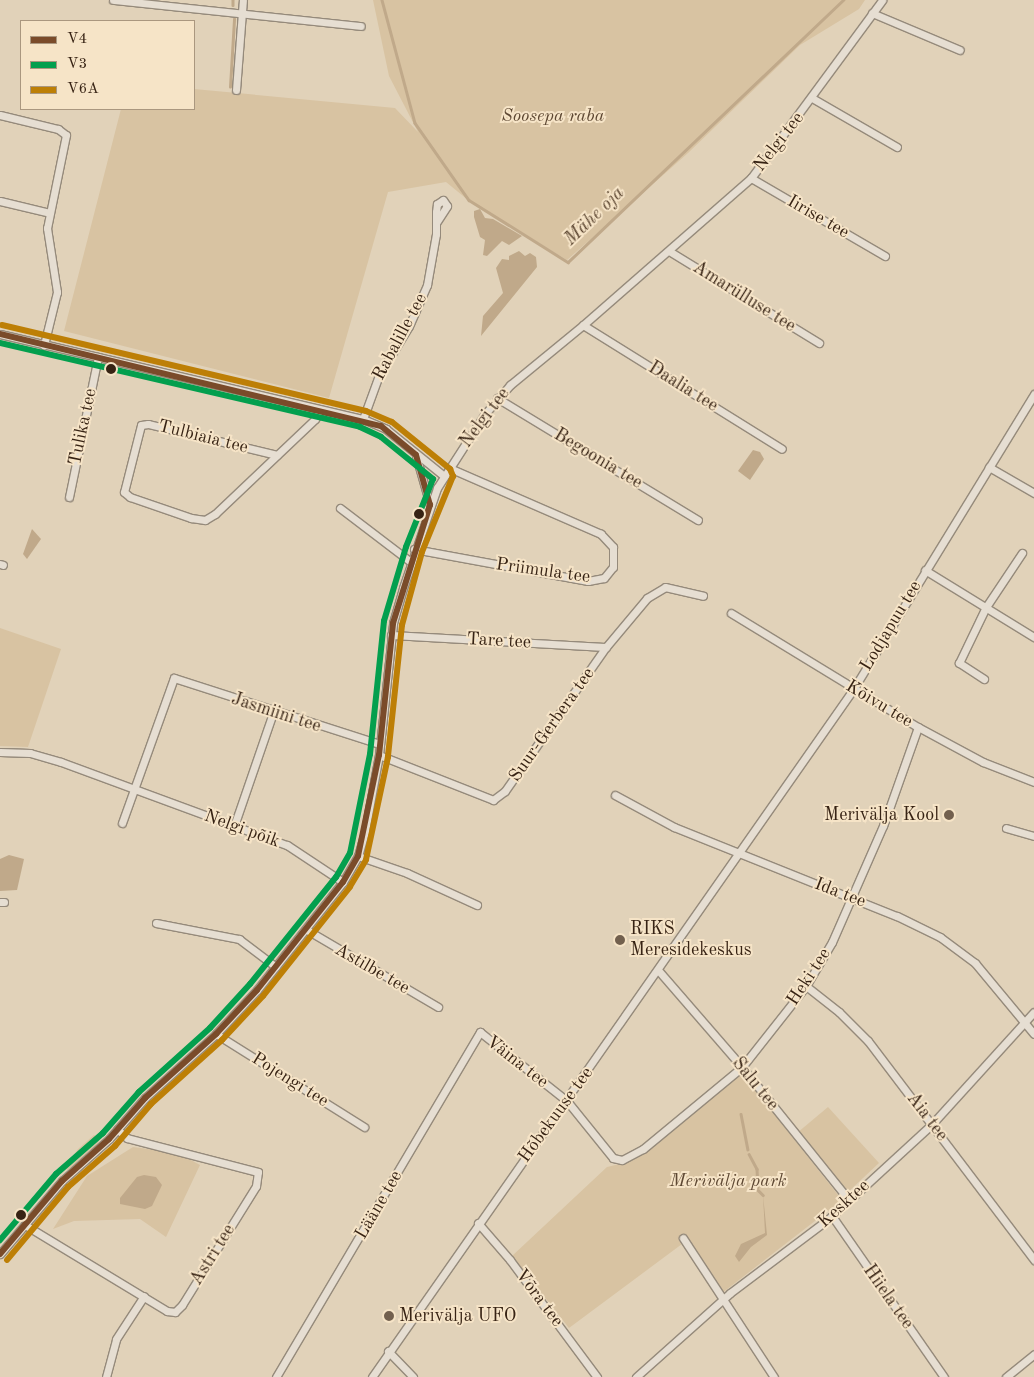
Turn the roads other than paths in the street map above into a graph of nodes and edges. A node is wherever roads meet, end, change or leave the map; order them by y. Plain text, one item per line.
1 (113, 0) edge
2 (243, 0) edge
3 (882, 0) edge
4 (242, 13) junction
5 (872, 13) junction
6 (361, 26) dead end
7 (960, 50) dead end
8 (236, 90) dead end
9 (812, 98) junction
10 (0, 115) edge
11 (897, 147) dead end
12 (750, 178) junction
13 (0, 202) edge
14 (50, 213) junction
15 (436, 223) dead end
16 (669, 251) junction
17 (885, 256) dead end
18 (583, 325) junction
19 (0, 334) edge
20 (819, 343) dead end
21 (44, 345) junction
22 (98, 357) junction
23 (498, 398) junction
24 (1033, 398) edge
25 (321, 410) junction
26 (363, 419) junction
27 (782, 449) dead end
28 (277, 456) junction
29 (416, 456) junction
30 (990, 467) junction
31 (449, 468) junction
32 (444, 476) junction
33 (1034, 493) edge
34 (68, 496) dead end
35 (430, 505) junction
36 (340, 508) dead end
37 (698, 520) dead end
38 (414, 549) junction
39 (1022, 553) dead end
40 (411, 562) junction
41 (926, 570) junction
42 (702, 596) dead end
43 (986, 607) junction
44 (731, 613) dead end
45 (391, 636) junction
46 (1034, 637) edge
47 (606, 647) junction
48 (984, 679) dead end
49 (854, 688) junction
50 (274, 710) junction
51 (918, 727) junction
52 (380, 744) junction
53 (0, 752) edge
54 (379, 755) junction
55 (1034, 782) edge
56 (134, 790) junction
57 (615, 795) dead end
58 (122, 823) dead end
59 (234, 826) junction
60 (1006, 828) dead end
61 (1034, 836) edge
62 (740, 854) junction
63 (358, 856) junction
64 (343, 882) junction
65 (853, 898) junction
66 (477, 904) dead end
67 (156, 923) dead end
68 (307, 930) junction
69 (276, 967) junction
70 (658, 970) junction
71 (806, 986) junction
72 (438, 1007) dead end
73 (1034, 1012) edge
74 (1026, 1021) junction
75 (480, 1032) joint
76 (216, 1034) junction
77 (1034, 1034) edge
78 (742, 1067) junction
79 (567, 1101) junction
80 (932, 1124) junction
81 (364, 1127) dead end
82 (117, 1130) junction
83 (614, 1158) joint
84 (849, 1200) junction
85 (832, 1216) junction
86 (478, 1223) junction
87 (24, 1225) junction
88 (683, 1238) dead end
89 (0, 1254) edge
90 (1034, 1260) edge
91 (144, 1296) junction
92 (724, 1298) junction
93 (388, 1351) junction
94 (1034, 1354) edge
95 (106, 1377) edge
96 (276, 1377) edge
97 (372, 1377) edge
98 (413, 1377) edge
99 (597, 1377) edge
100 (636, 1377) edge
101 (774, 1377) edge
102 (944, 1377) edge
103 (1006, 1377) edge

1 - 4 street
2 - 4 street
3 - 5 street, Nelgi tee
4 - 6 street
4 - 8 street
5 - 7 street
5 - 9 street, Nelgi tee
9 - 11 street
9 - 12 street, Nelgi tee
10 - 14 street
12 - 16 street, Nelgi tee
12 - 17 street, Iirise tee
13 - 14 street
14 - 21 street
15 - 26 street, Rabalille tee
16 - 18 street, Nelgi tee
16 - 20 street, Amarülluse tee
18 - 23 street, Nelgi tee
18 - 27 street, Daalia tee
19 - 21 street
21 - 22 street
22 - 25 street
22 - 34 street, Tulika tee
23 - 31 street, Nelgi tee
23 - 37 street, Begoonia tee
24 - 30 street, Lodjapuu tee
25 - 26 street
25 - 28 street, Tulbiaia tee
26 - 29 street
28 - 28 street, Tulbiaia tee
29 - 32 street
29 - 35 street
30 - 33 street
30 - 41 street, Lodjapuu tee
31 - 32 street, Nelgi tee
31 - 38 street, Priimula tee
32 - 35 street, Nelgi tee
35 - 38 street, Nelgi tee
36 - 40 street
38 - 40 street, Nelgi tee
39 - 43 street
40 - 45 street, Nelgi tee
41 - 43 street
41 - 49 street, Lodjapuu tee
42 - 47 street, Suur-Gerbera tee
43 - 46 street
43 - 48 street
44 - 49 street, Kõivu tee
45 - 47 street, Tare tee
45 - 52 street, Nelgi tee
47 - 54 street, Suur-Gerbera tee
49 - 51 street, Kõivu tee
49 - 62 street, Lodjapuu tee
50 - 52 street, Jasmiini tee
50 - 56 street, Jasmiini tee
50 - 59 street
51 - 55 street, Kõivu tee
51 - 65 street, Heki tee
52 - 54 street, Nelgi tee
53 - 56 street, Nelgi põik
54 - 63 street, Nelgi tee
56 - 58 street
56 - 59 street, Nelgi põik
57 - 62 street, Ida tee
59 - 64 street, Nelgi põik
60 - 61 street
62 - 65 street, Ida tee
62 - 70 street, Hõbekuuse tee
63 - 64 street, Nelgi tee
63 - 66 street
64 - 68 street, Nelgi tee
65 - 71 street, Heki tee
65 - 74 street, Ida tee
67 - 69 street
68 - 69 street, Nelgi tee
68 - 72 street, Astilbe tee
69 - 76 street, Nelgi tee
70 - 78 street, Salu tee
70 - 79 street, Hõbekuuse tee
71 - 78 street, Heki tee
71 - 80 street, Aia tee
73 - 74 street, Kesktee
74 - 77 street, Ida tee
74 - 80 street, Kesktee
75 - 79 street, Väina tee
75 - 96 street, Lääne tee
76 - 81 street, Pojengi tee
76 - 82 street, Nelgi tee
78 - 83 street, Heki tee
78 - 84 street, Salu tee
79 - 83 street, Väina tee
79 - 86 street, Hõbekuuse tee
80 - 84 street, Kesktee
80 - 90 street, Aia tee
82 - 87 street, Nelgi tee
82 - 91 street, Astri tee
84 - 85 street, Kesktee
85 - 92 street, Kesktee
85 - 102 street, Hiiela tee
86 - 93 street, Hõbekuuse tee
86 - 99 street, Võra tee
87 - 89 street, Nelgi tee
87 - 91 street, Astri tee
88 - 92 street
91 - 95 street
92 - 100 street, Kesktee
92 - 101 street
93 - 97 street, Hõbekuuse tee
93 - 98 street
94 - 103 street

